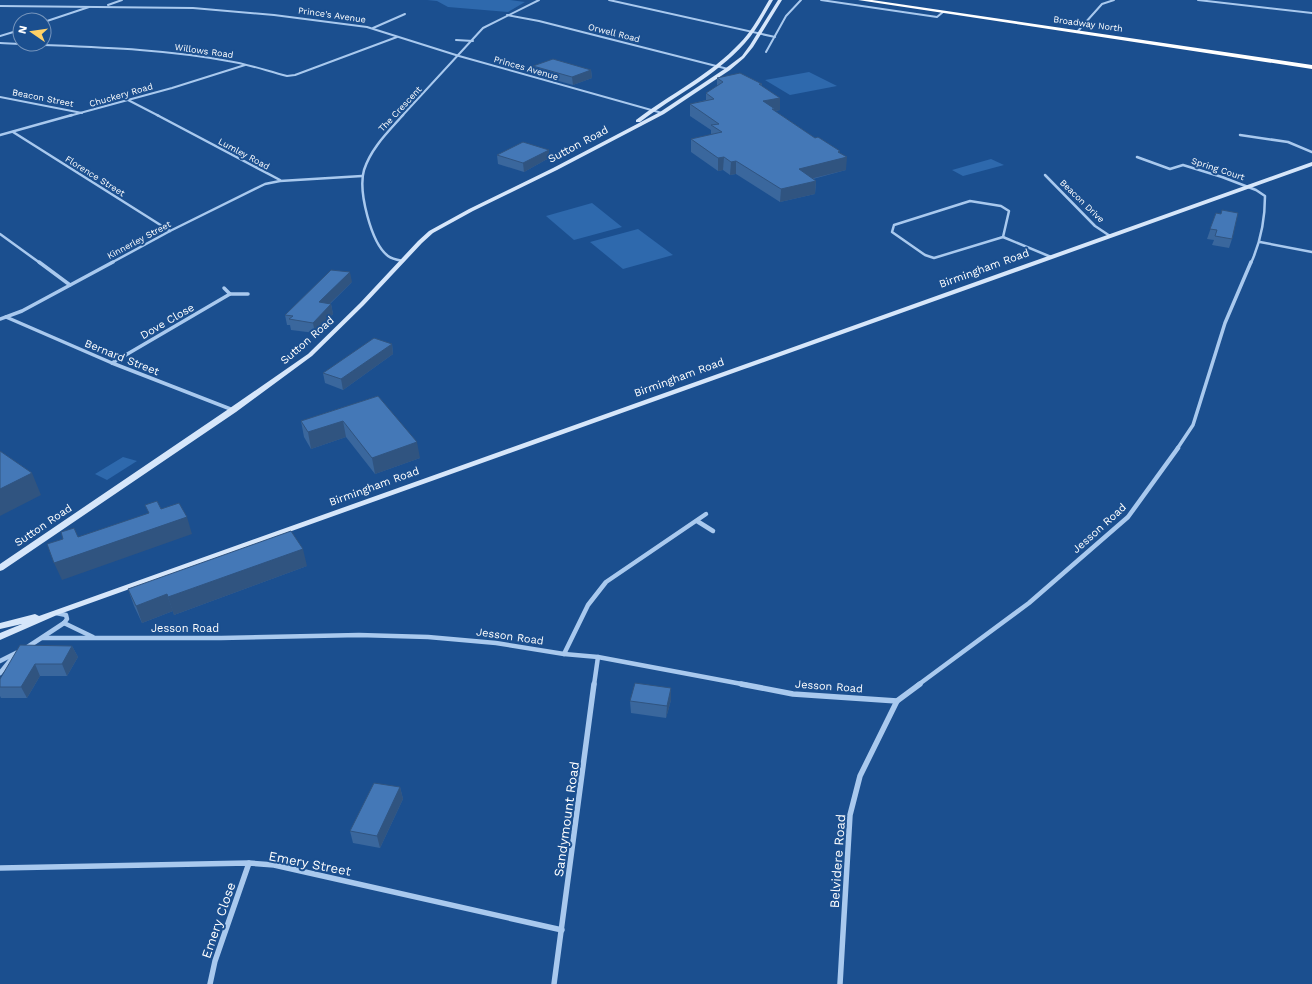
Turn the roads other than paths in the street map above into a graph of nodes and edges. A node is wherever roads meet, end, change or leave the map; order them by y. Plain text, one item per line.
1 (122, 0) edge
2 (539, 0) edge
3 (609, 0) edge
4 (771, 0) edge
5 (780, 0) edge
6 (801, 0) edge
7 (821, 0) edge
8 (861, 0) edge
9 (1114, 0) edge
10 (1198, 0) edge
11 (0, 6) edge
12 (91, 6) junction
13 (106, 6) junction
14 (943, 12) junction
15 (1312, 13) edge
16 (405, 14) dead end
17 (507, 15) junction
18 (52, 19) edge
19 (372, 28) junction
20 (12, 32) edge
21 (751, 32) junction
22 (1077, 32) junction
23 (760, 35) junction
24 (0, 36) edge
25 (398, 37) junction
26 (775, 37) junction
27 (456, 40) dead end
28 (472, 41) junction
29 (0, 43) edge
30 (766, 52) dead end
31 (459, 56) junction
32 (245, 65) junction
33 (718, 66) junction
34 (1312, 67) edge
35 (728, 69) junction
36 (0, 97) edge
37 (128, 100) junction
38 (652, 110) junction
39 (84, 113) junction
40 (662, 113) junction
41 (13, 132) junction
42 (625, 132) junction
43 (1240, 135) dead end
44 (0, 136) edge
45 (1312, 152) edge
46 (1137, 157) dead end
47 (1312, 164) edge
48 (1045, 175) dead end
49 (362, 176) junction
50 (280, 181) junction
51 (1248, 187) junction
52 (170, 231) junction
53 (0, 234) edge
54 (1110, 236) junction
55 (1003, 237) junction
56 (1260, 242) junction
57 (1312, 252) edge
58 (1051, 258) junction
59 (403, 261) junction
60 (70, 285) junction
61 (224, 288) dead end
62 (230, 294) junction
63 (248, 294) dead end
64 (6, 317) junction
65 (0, 318) edge
66 (112, 363) junction
67 (233, 410) junction
68 (706, 514) dead end
69 (697, 520) junction
70 (713, 531) dead end
71 (0, 568) edge
72 (54, 613) junction
73 (64, 623) junction
74 (0, 626) edge
75 (0, 637) edge
76 (42, 638) junction
77 (95, 638) junction
78 (17, 653) junction
79 (564, 654) junction
80 (598, 657) junction
81 (0, 661) edge
82 (0, 673) edge
83 (897, 701) junction
84 (249, 863) junction
85 (0, 868) edge
86 (562, 930) junction
87 (210, 984) edge
88 (554, 984) edge
89 (840, 984) edge

1 - 13 street
2 - 17 street, The Crescent
3 - 21 street
4 - 21 street, Sutton Road
5 - 23 street, Sutton Road
6 - 26 street
7 - 14 street
8 - 14 highway, Broadway North
9 - 22 street
10 - 15 street
11 - 12 street, Prince's Avenue
12 - 13 street, Prince's Avenue
12 - 18 street
13 - 19 street, Prince's Avenue
14 - 22 highway, Broadway North
16 - 19 street
17 - 28 street, The Crescent
17 - 33 street, Orwell Road
19 - 25 street, Prince's Avenue
20 - 24 street
21 - 23 street
21 - 33 street, Sutton Road
22 - 34 highway, Broadway North
23 - 26 street
23 - 35 street, Sutton Road
25 - 31 street, Princes Avenue
25 - 32 street, Willows Road
26 - 30 street
27 - 28 street
28 - 31 street, The Crescent
29 - 32 street, Willows Road
31 - 38 street, Princes Avenue
31 - 49 street, The Crescent
32 - 37 street, Chuckery Road
33 - 35 street, Orwell Road
33 - 38 street, Sutton Road
35 - 40 street, Sutton Road
36 - 39 street, Beacon Street
37 - 39 street, Chuckery Road
37 - 50 street, Lumley Road
38 - 40 street, Princes Avenue
38 - 42 street, Sutton Road
39 - 41 street, Chuckery Road
40 - 42 street, Sutton Road
41 - 44 street, Chuckery Road
41 - 52 street, Florence Street
42 - 59 street, Sutton Road
43 - 45 street
46 - 51 street, Spring Court
47 - 51 street, Birmingham Road
48 - 54 street, Beacon Drive
49 - 50 street, Lumley Road
49 - 59 street, The Crescent
50 - 52 street, Kinnerley Street
51 - 54 street, Birmingham Road
51 - 56 street, Jesson Road
52 - 60 street, Kinnerley Street
53 - 60 street
54 - 58 street, Birmingham Road
55 - 55 street
55 - 58 street
56 - 57 street
56 - 83 street, Jesson Road
58 - 72 street, Birmingham Road
59 - 67 street, Sutton Road
60 - 64 street, Kinnerley Street
61 - 62 street
62 - 63 street
62 - 66 street, Dove Close
64 - 65 street, Kinnerley Street
64 - 66 street, Bernard Street
66 - 67 street, Bernard Street
67 - 71 street, Sutton Road
68 - 69 street
69 - 70 street
69 - 79 street
72 - 73 street, Jesson Road
72 - 74 street, Birmingham Road
72 - 75 street, Birmingham Road
73 - 76 street
73 - 77 street, Jesson Road
76 - 77 street, Jesson Road
76 - 78 street
77 - 79 street, Jesson Road
78 - 81 street
78 - 82 street
79 - 80 street, Jesson Road
80 - 83 street, Jesson Road
80 - 86 street, Sandymount Road
83 - 89 street, Belvidere Road
84 - 85 street, Emery Street
84 - 86 street, Emery Street
84 - 87 street, Emery Close
86 - 88 street, Sandymount Road

